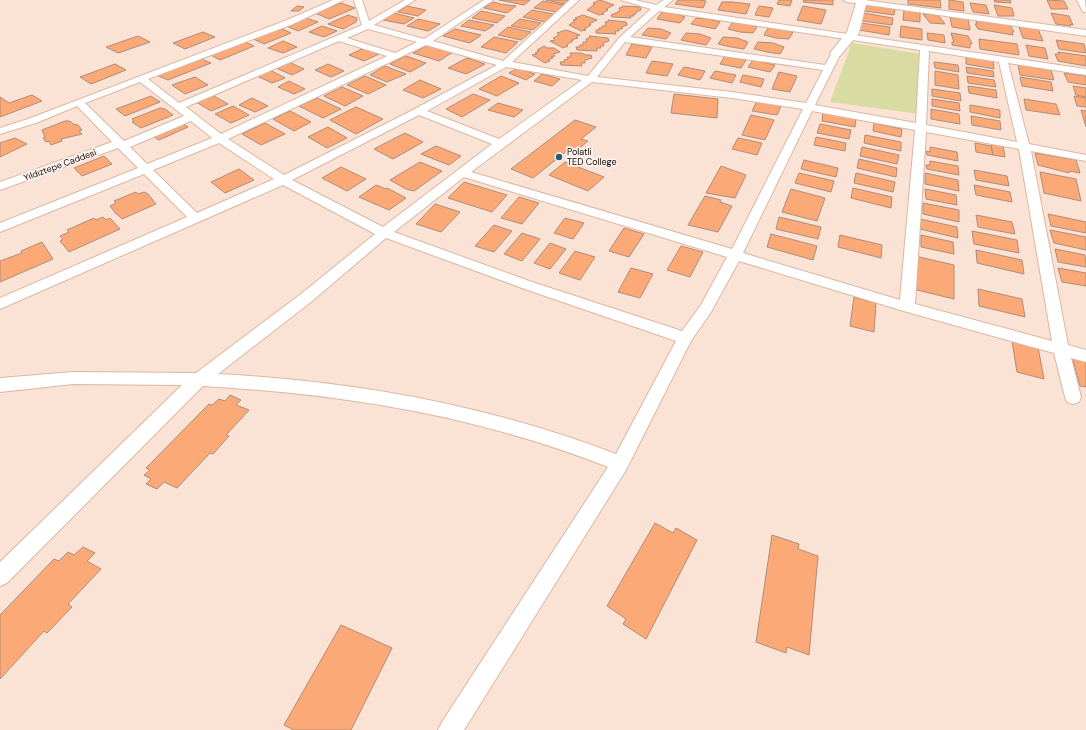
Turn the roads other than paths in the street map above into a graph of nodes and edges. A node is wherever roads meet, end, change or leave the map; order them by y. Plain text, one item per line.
1 (340, 0) edge
2 (358, 0) edge
3 (411, 0) edge
4 (489, 0) edge
5 (575, 0) edge
6 (625, 0) edge
7 (669, 0) edge
8 (848, 0) edge
9 (1082, 0) edge
10 (862, 1) edge
11 (657, 8) junction
12 (1086, 10) edge
13 (844, 14) dead end
14 (367, 26) junction
15 (839, 30) junction
16 (1086, 33) edge
17 (851, 36) junction
18 (338, 38) junction
19 (623, 39) junction
20 (427, 41) junction
21 (925, 47) junction
22 (836, 53) junction
23 (395, 56) junction
24 (1003, 60) junction
25 (505, 64) junction
26 (828, 68) junction
27 (1086, 72) edge
28 (141, 78) junction
29 (590, 79) junction
30 (78, 102) junction
31 (178, 107) junction
32 (810, 107) junction
33 (419, 111) junction
34 (192, 118) junction
35 (921, 127) junction
36 (0, 131) edge
37 (220, 139) junction
38 (500, 143) junction
39 (121, 145) junction
40 (1024, 146) junction
41 (1086, 158) edge
42 (147, 170) junction
43 (463, 173) junction
44 (283, 180) junction
45 (0, 186) edge
46 (196, 219) junction
47 (0, 228) edge
48 (384, 233) junction
49 (736, 254) junction
50 (0, 304) edge
51 (907, 307) junction
52 (685, 338) junction
53 (1062, 349) junction
54 (1086, 356) edge
55 (198, 380) junction
56 (0, 385) edge
57 (1073, 397) dead end
58 (620, 464) junction
59 (0, 576) edge
60 (450, 730) edge

1 - 28 street
2 - 14 street
3 - 14 street
4 - 20 street
5 - 25 street
6 - 11 street
7 - 11 street
8 - 10 street
8 - 13 street
9 - 12 street
10 - 16 street
10 - 17 street
11 - 15 street
11 - 19 street
14 - 18 street
14 - 20 street
15 - 17 street
15 - 22 street
17 - 21 street
17 - 22 street
18 - 23 street
18 - 31 street
19 - 26 street
19 - 29 street
20 - 23 street
20 - 25 street
21 - 24 street
21 - 35 street
22 - 26 street
23 - 37 street
24 - 27 street
24 - 40 street
25 - 29 street
25 - 33 street
26 - 32 street
28 - 30 street
28 - 31 street
29 - 32 street
29 - 38 street
30 - 36 street
30 - 39 street
31 - 34 street
32 - 35 street
32 - 49 street
33 - 38 street
33 - 44 street
34 - 37 street
34 - 39 street, Yıldıztepe Caddesi
35 - 40 street
35 - 51 street
37 - 42 street
37 - 44 street
38 - 43 street
39 - 42 street
39 - 45 street, Yıldıztepe Caddesi
40 - 41 street
40 - 53 street
42 - 46 street
42 - 47 street
43 - 48 street
43 - 49 street
44 - 46 street
44 - 48 street
46 - 50 street
48 - 52 street
48 - 55 street
49 - 51 street
49 - 52 street
51 - 53 street
52 - 58 street
53 - 54 street
53 - 57 street
55 - 56 street
55 - 58 street
55 - 59 street
58 - 60 street

